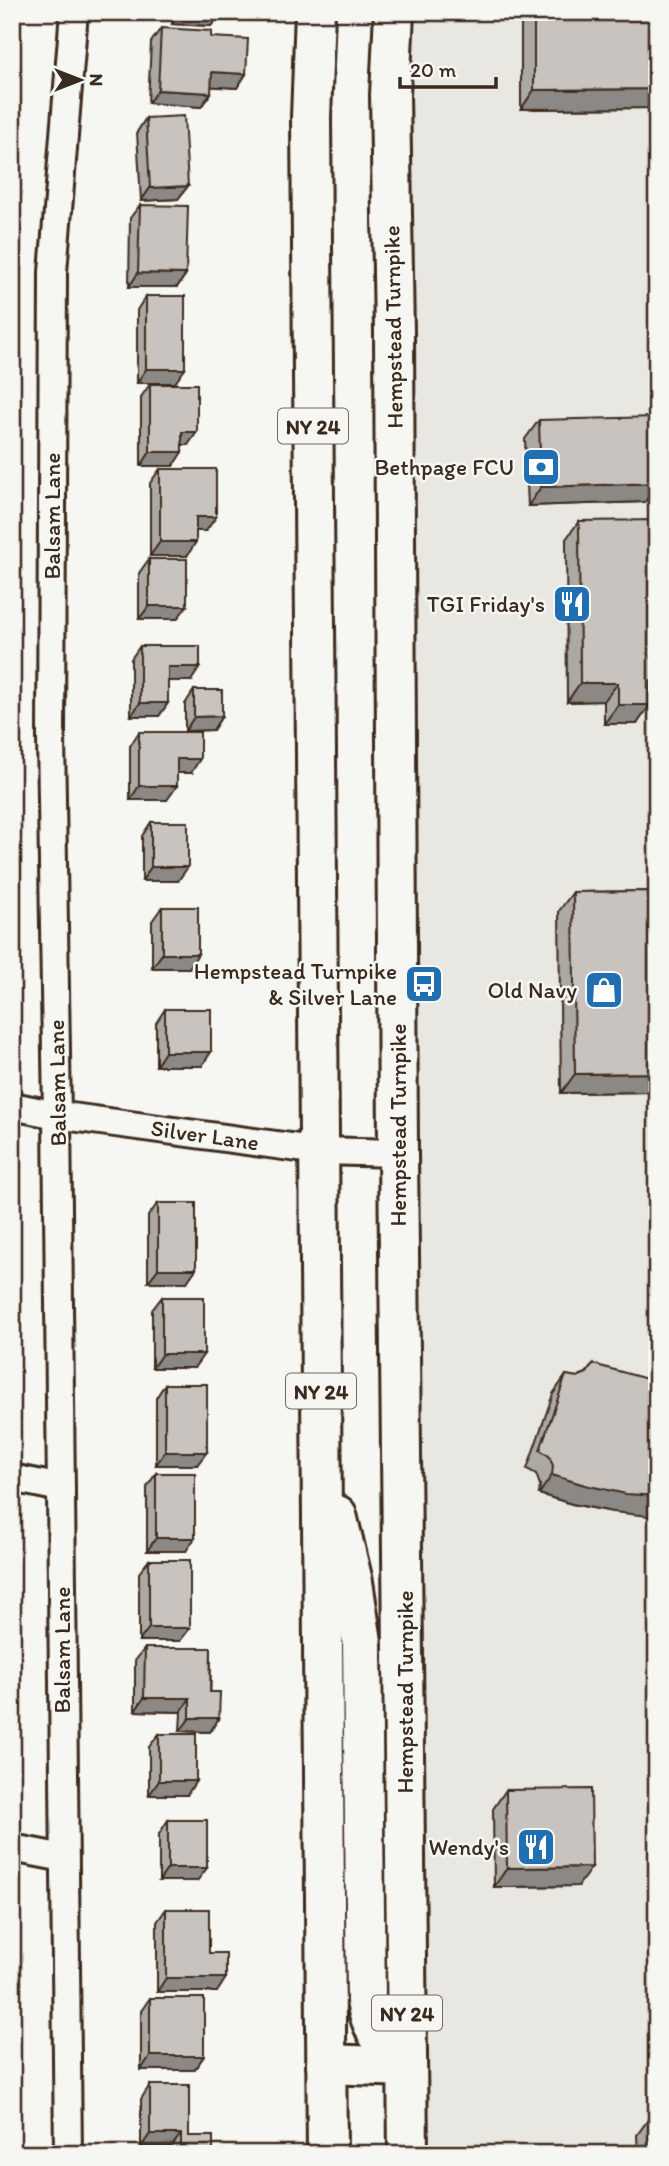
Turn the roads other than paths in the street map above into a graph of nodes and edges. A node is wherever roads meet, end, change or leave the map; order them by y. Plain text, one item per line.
1 (74, 12) edge
2 (315, 12) edge
3 (394, 12) edge
4 (12, 1105) edge
5 (57, 1115) junction
6 (320, 1151) junction
7 (398, 1153) junction
8 (321, 1449) junction
9 (12, 1478) edge
10 (61, 1488) junction
11 (12, 1848) edge
12 (64, 1858) junction
13 (326, 2064) junction
14 (407, 2067) junction
15 (68, 2154) edge
16 (327, 2154) edge
17 (408, 2154) edge

1 - 5 street, Balsam Lane
2 - 6 main road, NY 24
3 - 7 main road, Hempstead Turnpike / NY 24
4 - 5 street, Silver Lane
5 - 6 street, Silver Lane
5 - 10 street, Balsam Lane
6 - 7 street, Silver Lane
6 - 8 main road, NY 24
7 - 14 main road, Hempstead Turnpike / NY 24
8 - 13 main road, NY 24
8 - 14 main road
9 - 10 street
10 - 12 street, Balsam Lane
11 - 12 street
12 - 15 street, Balsam Lane
13 - 14 main road
13 - 16 main road, NY 24
14 - 17 main road, Hempstead Turnpike / NY 24

